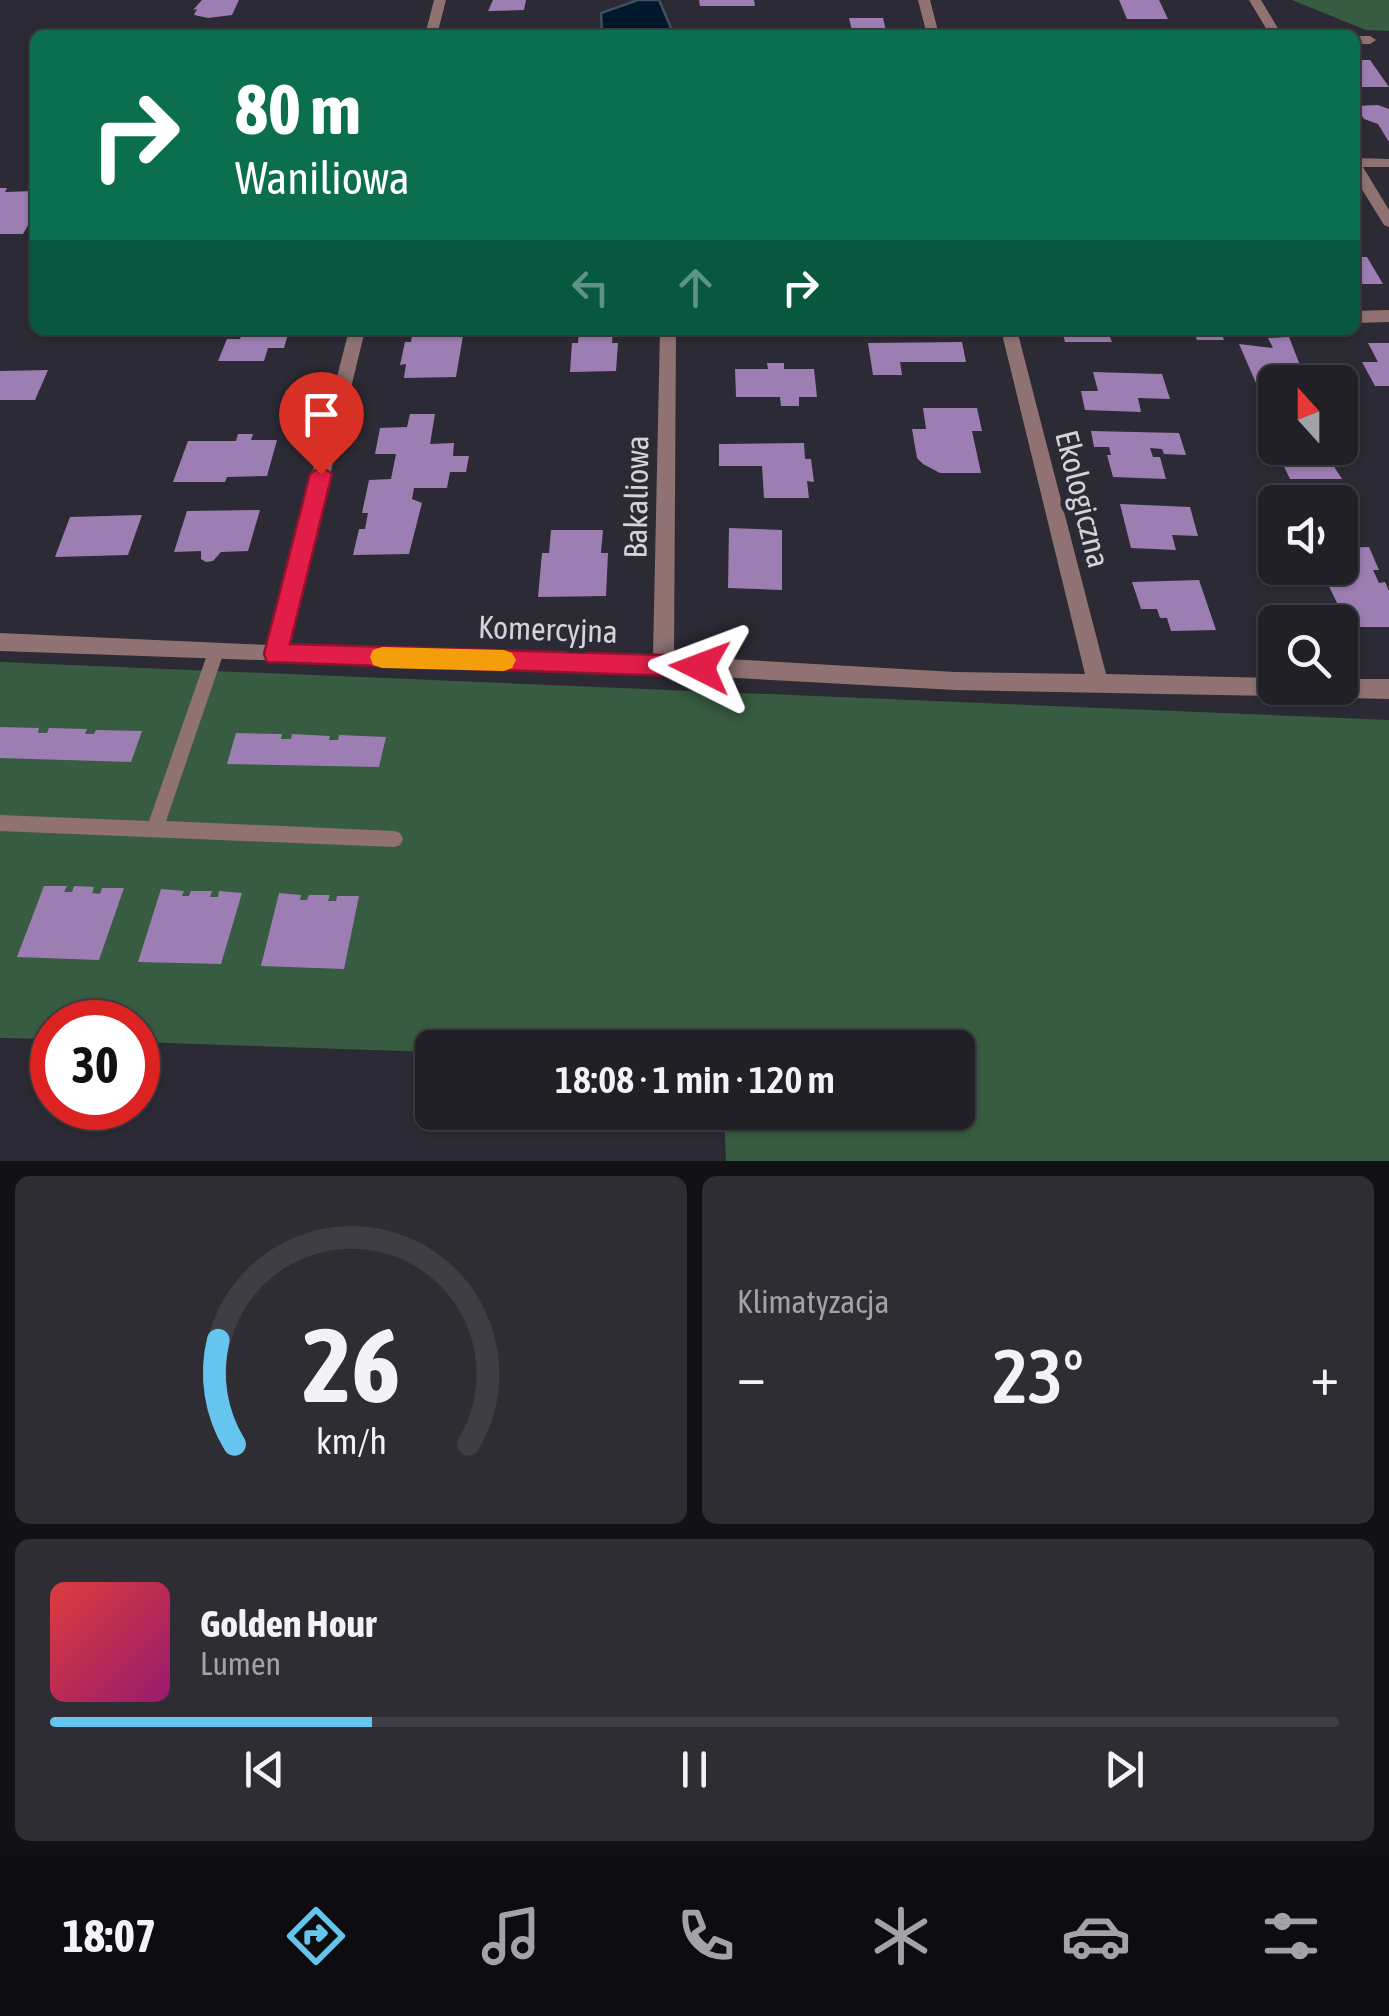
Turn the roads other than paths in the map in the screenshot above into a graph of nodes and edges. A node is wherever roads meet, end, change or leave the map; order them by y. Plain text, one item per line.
1 (440, 0) edge
2 (924, 0) edge
3 (1255, 0) edge
4 (432, 30) edge
5 (932, 30) edge
6 (1273, 30) edge
7 (1389, 163) edge
8 (1360, 164) edge
9 (1360, 173) edge
10 (1389, 222) edge
11 (1389, 316) edge
12 (1360, 317) edge
13 (356, 335) edge
14 (668, 335) edge
15 (1009, 335) edge
16 (0, 642) edge
17 (216, 652) junction
18 (276, 654) junction
19 (664, 665) junction
20 (1098, 683) junction
21 (1258, 687) edge
22 (1358, 689) edge
23 (1389, 689) edge
24 (0, 823) edge
25 (154, 830) junction
26 (394, 839) dead end

1 - 4 street
2 - 5 street
3 - 6 street
7 - 8 street
9 - 10 street
11 - 12 street
13 - 18 street
14 - 19 street, Bakaliowa
15 - 20 street, Ekologiczna
16 - 17 street, Komercyjna
17 - 18 street, Komercyjna
17 - 25 lane
18 - 19 street, Komercyjna
19 - 20 street, Komercyjna
20 - 21 street, Komercyjna
22 - 23 street
24 - 25 lane
25 - 26 lane

